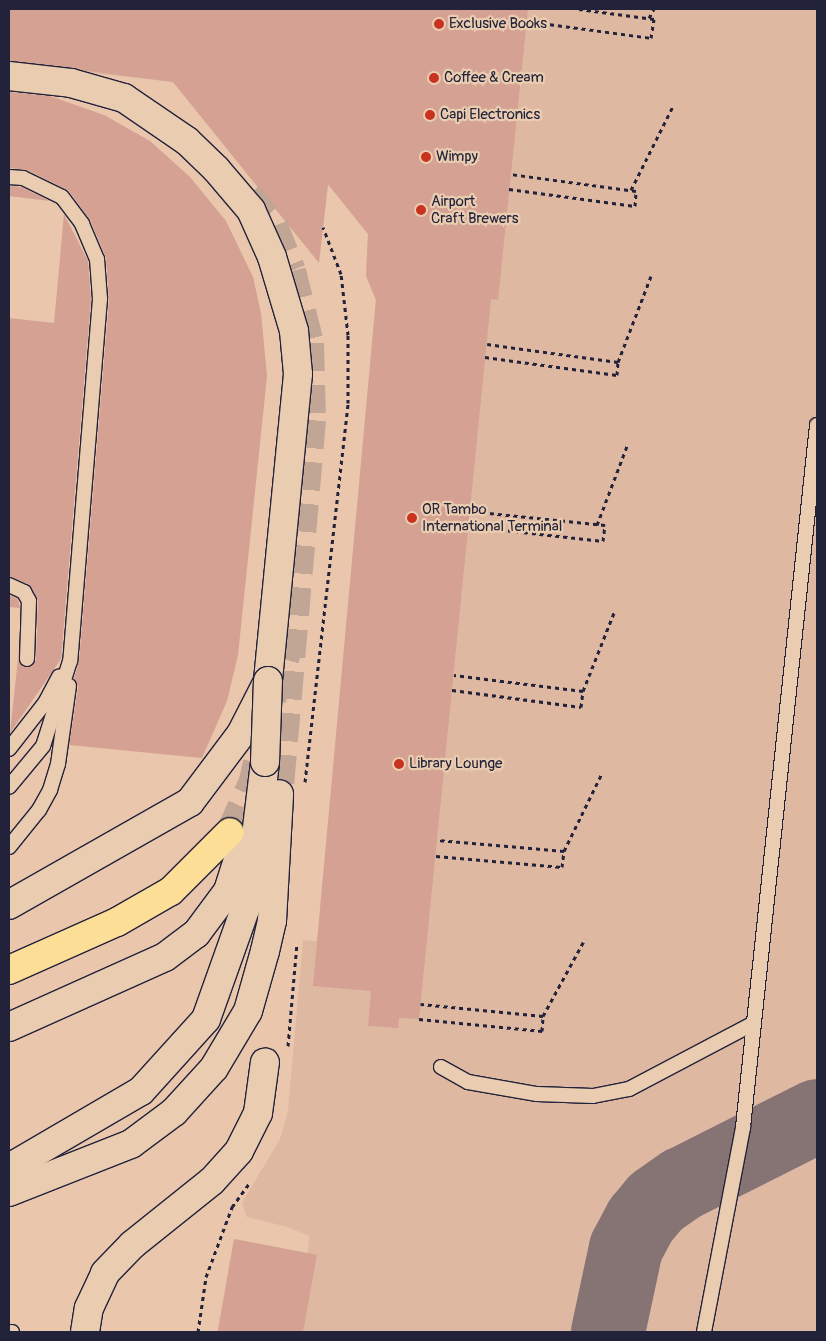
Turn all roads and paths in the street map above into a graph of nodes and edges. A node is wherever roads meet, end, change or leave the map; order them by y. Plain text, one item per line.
1 (579, 9) edge
2 (654, 9) edge
3 (649, 18) junction
4 (526, 21) dead end
5 (9, 76) edge
6 (672, 106) dead end
7 (510, 174) dead end
8 (9, 177) edge
9 (509, 189) dead end
10 (632, 190) junction
11 (651, 276) dead end
12 (487, 344) dead end
13 (485, 357) dead end
14 (618, 362) junction
15 (817, 425) edge
16 (627, 446) dead end
17 (470, 511) dead end
18 (597, 524) junction
19 (468, 526) dead end
20 (9, 585) edge
21 (615, 610) dead end
22 (71, 641) junction
23 (27, 658) dead end
24 (70, 661) junction
25 (454, 675) dead end
26 (268, 681) junction
27 (452, 690) dead end
28 (583, 691) junction
29 (9, 749) edge
30 (265, 762) junction
31 (602, 773) dead end
32 (9, 788) edge
33 (279, 794) tunnel mouth
34 (230, 832) tunnel mouth
35 (437, 840) dead end
36 (9, 847) edge
37 (564, 851) junction
38 (436, 856) dead end
39 (9, 905) edge
40 (584, 939) dead end
41 (9, 970) edge
42 (421, 1004) dead end
43 (544, 1016) junction
44 (419, 1019) dead end
45 (754, 1023) junction
46 (9, 1027) edge
47 (265, 1062) dead end
48 (441, 1067) dead end
49 (9, 1168) edge
50 (9, 1192) edge
51 (85, 1332) edge
52 (704, 1332) edge

1 - 3 path, bridge
2 - 3 path
3 - 4 path, bridge
5 - 26 street
6 - 10 path
7 - 10 path, bridge
8 - 22 lane
9 - 10 path, bridge
11 - 14 path
12 - 14 path, bridge
13 - 14 path, bridge
15 - 45 lane
16 - 18 path
17 - 18 path, bridge
18 - 19 path, bridge
20 - 23 lane
21 - 28 path
22 - 24 lane
22 - 29 lane
24 - 32 lane
24 - 36 lane
25 - 28 path, bridge
26 - 30 street, bridge
26 - 39 street
27 - 28 path, bridge
30 - 46 street
30 - 49 street
31 - 37 path
33 - 50 street
34 - 41 highway
35 - 37 path, bridge
37 - 38 path, bridge
40 - 43 path
42 - 43 path, bridge
43 - 44 path, bridge
45 - 48 lane
45 - 52 lane
47 - 51 street

